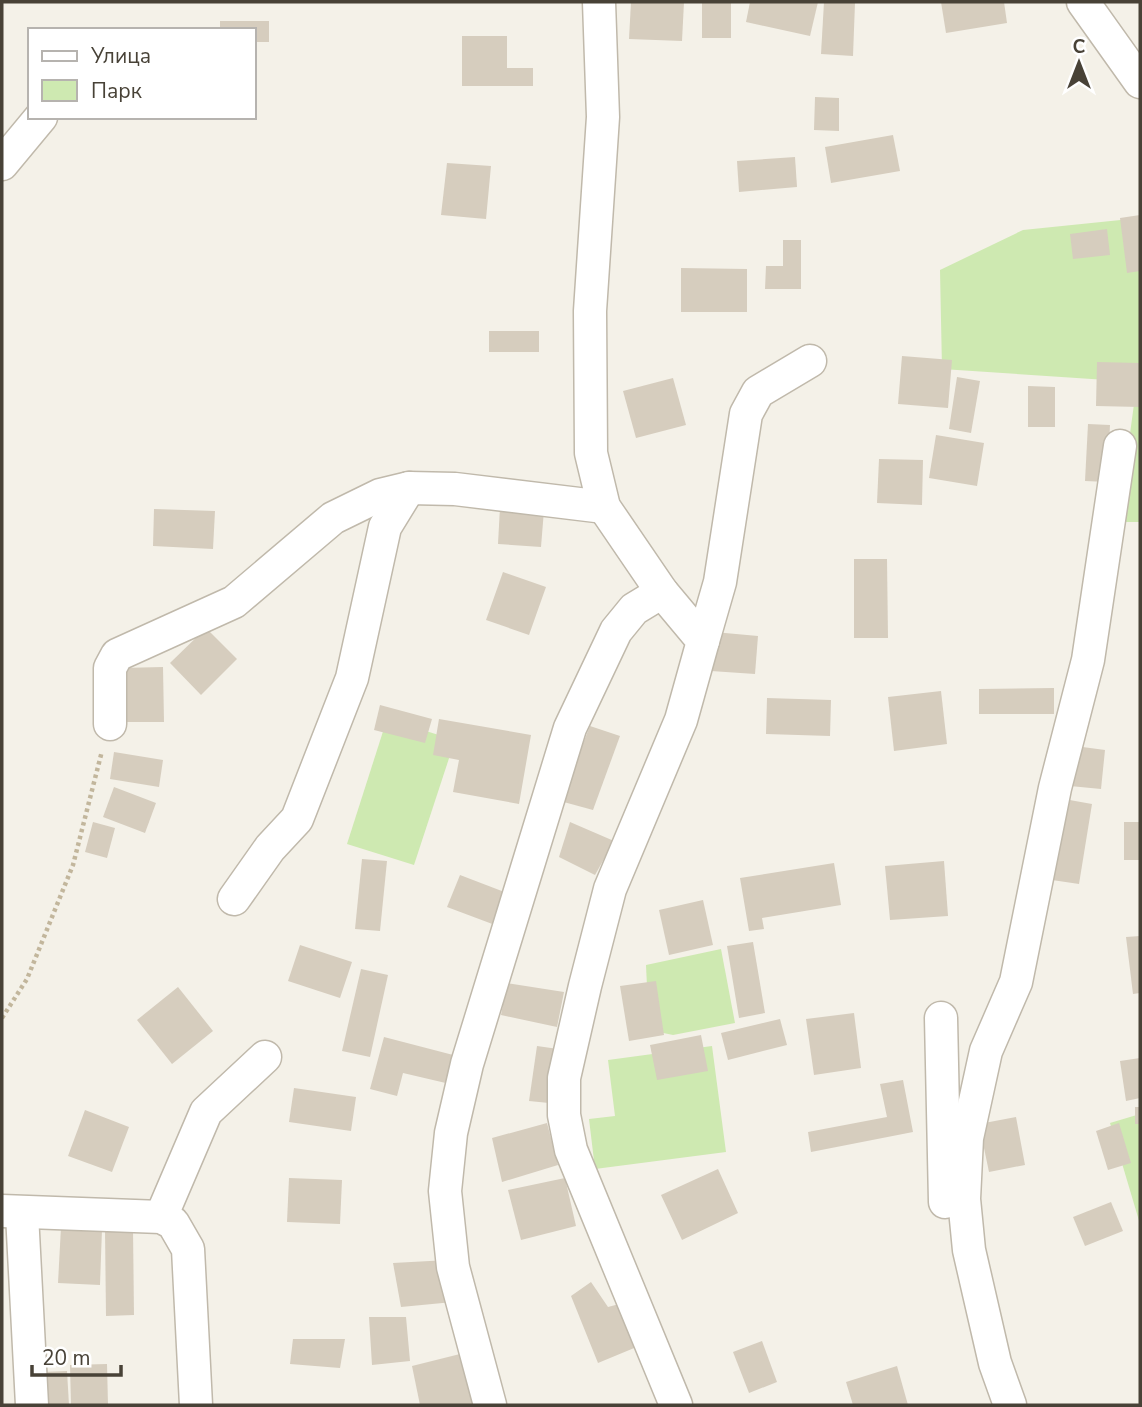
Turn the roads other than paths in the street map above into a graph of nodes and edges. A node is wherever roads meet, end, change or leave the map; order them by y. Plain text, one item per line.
1 (600, 2) edge
2 (1083, 2) edge
3 (1140, 82) edge
4 (39, 119) edge
5 (2, 164) edge
6 (810, 361) dead end
7 (1120, 446) dead end
8 (409, 488) junction
9 (604, 507) junction
10 (662, 592) junction
11 (702, 641) junction
12 (110, 724) road end
13 (234, 899) dead end
14 (941, 1017) dead end
15 (265, 1057) dead end
16 (12, 1212) edge
17 (161, 1216) junction
18 (981, 1301) junction
19 (32, 1405) edge
20 (196, 1405) edge
21 (490, 1405) edge
22 (676, 1405) edge
23 (1010, 1405) edge

1 - 9 street
2 - 3 street
4 - 5 street
6 - 11 street
7 - 18 street
8 - 9 street
8 - 12 street
8 - 13 street
9 - 10 street
10 - 11 street
10 - 21 street
11 - 22 street
14 - 18 street
15 - 17 street
16 - 17 street
16 - 19 street
17 - 20 street
18 - 23 street

